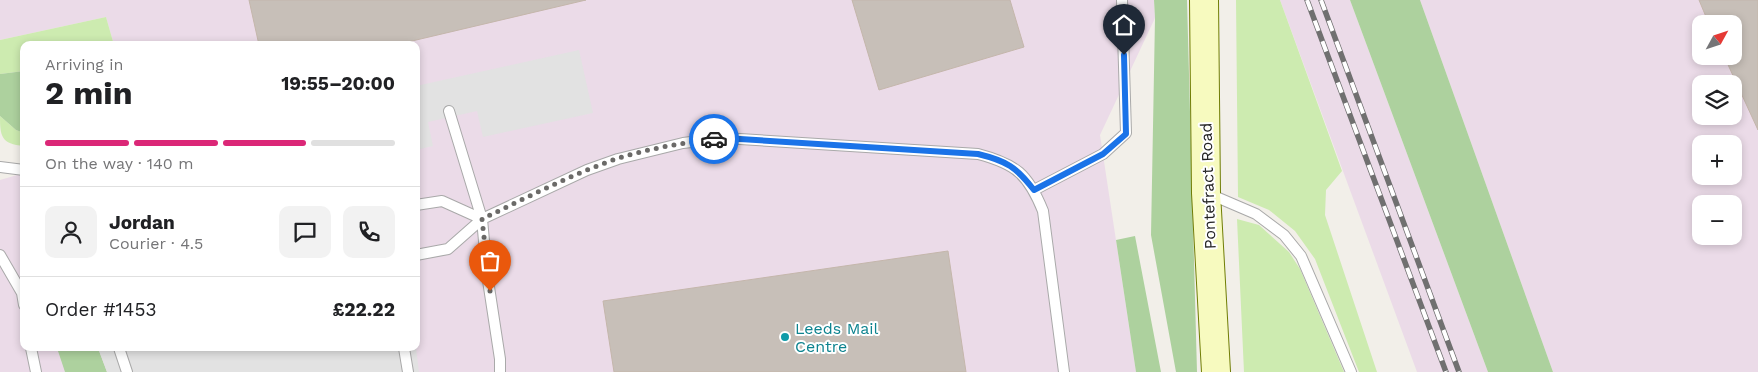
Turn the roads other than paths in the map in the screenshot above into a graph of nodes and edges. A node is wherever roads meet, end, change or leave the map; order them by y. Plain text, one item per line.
1 (1122, 0) edge
2 (1204, 0) edge
3 (449, 111) dead end
4 (0, 167) edge
5 (20, 170) edge
6 (1034, 190) junction
7 (1206, 193) junction
8 (420, 204) edge
9 (482, 219) junction
10 (420, 254) edge
11 (0, 255) edge
12 (20, 290) edge
13 (32, 351) edge
14 (120, 351) edge
15 (404, 351) edge
16 (36, 372) edge
17 (127, 372) edge
18 (408, 372) edge
19 (500, 372) edge
20 (1064, 372) edge
21 (1216, 372) edge
22 (1351, 372) edge

1 - 6 lane
2 - 7 main road, Pontefract Road
3 - 9 lane
4 - 5 lane
6 - 9 lane
6 - 20 lane
7 - 21 main road, Pontefract Road
7 - 22 lane
8 - 9 lane
9 - 10 lane
9 - 19 lane
11 - 12 lane
13 - 16 lane
14 - 17 lane
15 - 18 lane

